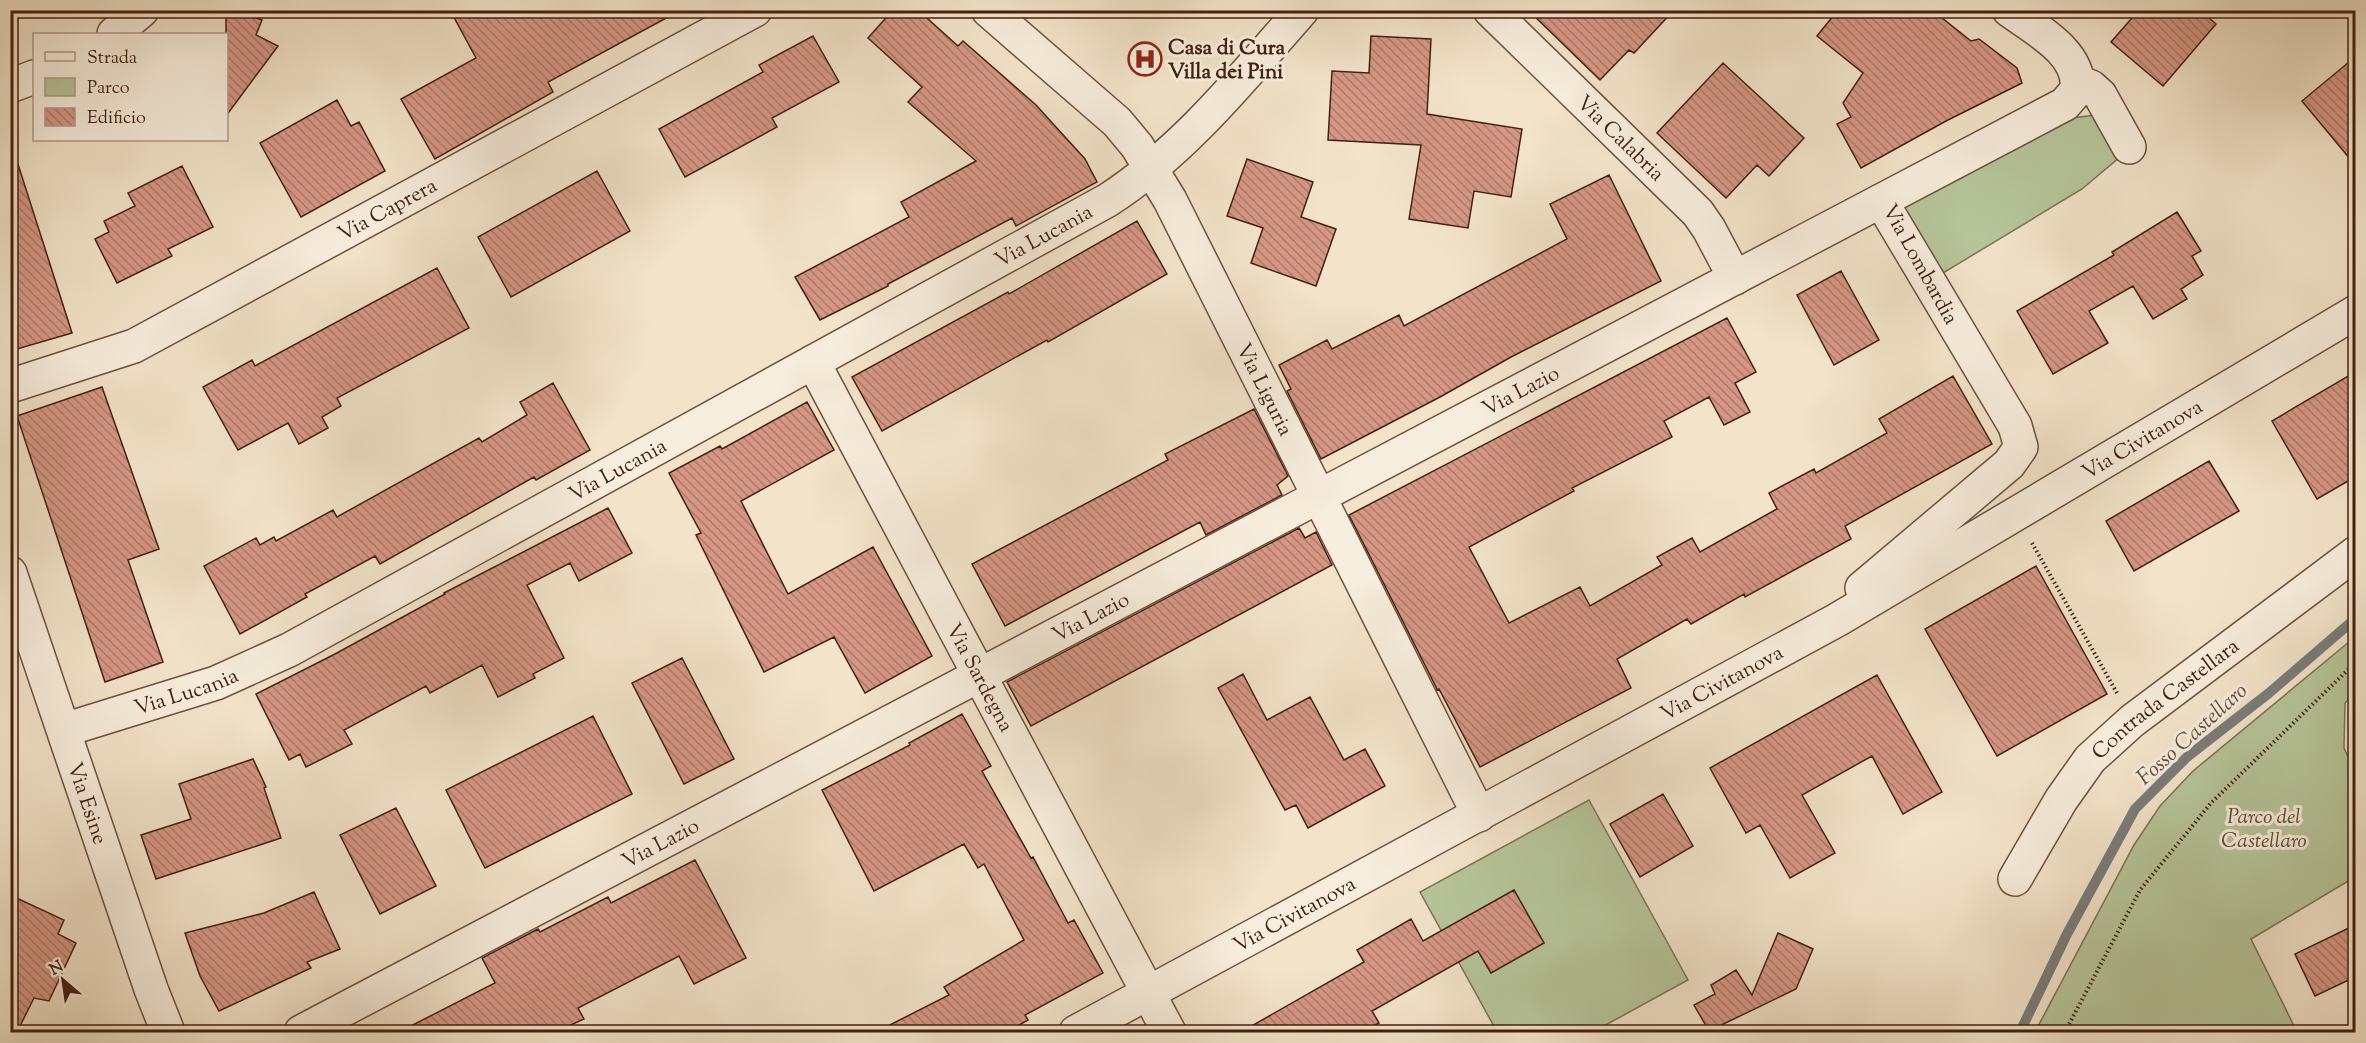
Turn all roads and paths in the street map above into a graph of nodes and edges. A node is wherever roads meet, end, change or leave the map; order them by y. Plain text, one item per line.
1 (142, 10) edge
2 (755, 10) edge
3 (988, 10) edge
4 (1302, 10) edge
5 (1490, 10) edge
6 (2009, 10) edge
7 (115, 33) edge
8 (33, 77) edge
9 (2078, 82) junction
10 (10, 86) edge
11 (2129, 147) dead end
12 (1152, 169) junction
13 (1881, 201) junction
14 (1734, 278) junction
15 (2355, 312) edge
16 (813, 362) junction
17 (10, 386) edge
18 (1319, 497) junction
19 (2028, 537) dead end
20 (1931, 548) junction
21 (2355, 553) edge
22 (10, 573) edge
23 (1837, 620) joint
24 (2355, 662) edge
25 (979, 676) junction
26 (2116, 692) dead end
27 (64, 730) junction
28 (1479, 814) junction
29 (2015, 879) dead end
30 (1148, 994) junction
31 (168, 1032) edge
32 (301, 1032) edge
33 (1076, 1032) edge
34 (1169, 1032) edge
35 (2065, 1032) edge

1 - 7 street
2 - 17 street, Via Caprera
3 - 12 street, Via Liguria
4 - 12 street, Via Lucania
5 - 14 street, Via Calabria
6 - 9 street
8 - 10 street
9 - 11 street
9 - 13 street, Via Lombardia
12 - 16 street, Via Lucania
12 - 18 street, Via Liguria
13 - 14 street, Via Lazio
13 - 20 street, Via Lombardia
14 - 18 street, Via Lazio
15 - 20 street, Via Civitanova
16 - 25 street, Via Sardegna
16 - 27 street, Via Lucania
18 - 25 street, Via Lazio
18 - 28 street, Via Liguria
19 - 26 path
20 - 23 street, Via Lombardia
21 - 29 street, Contrada Castellara
22 - 27 street, Via Esine
23 - 28 street, Via Civitanova
24 - 35 path
25 - 30 street, Via Sardegna
25 - 32 street, Via Lazio
27 - 31 street, Via Esine
28 - 30 street, Via Civitanova
30 - 33 street, Via Civitanova
30 - 34 street, Via Sardegna

